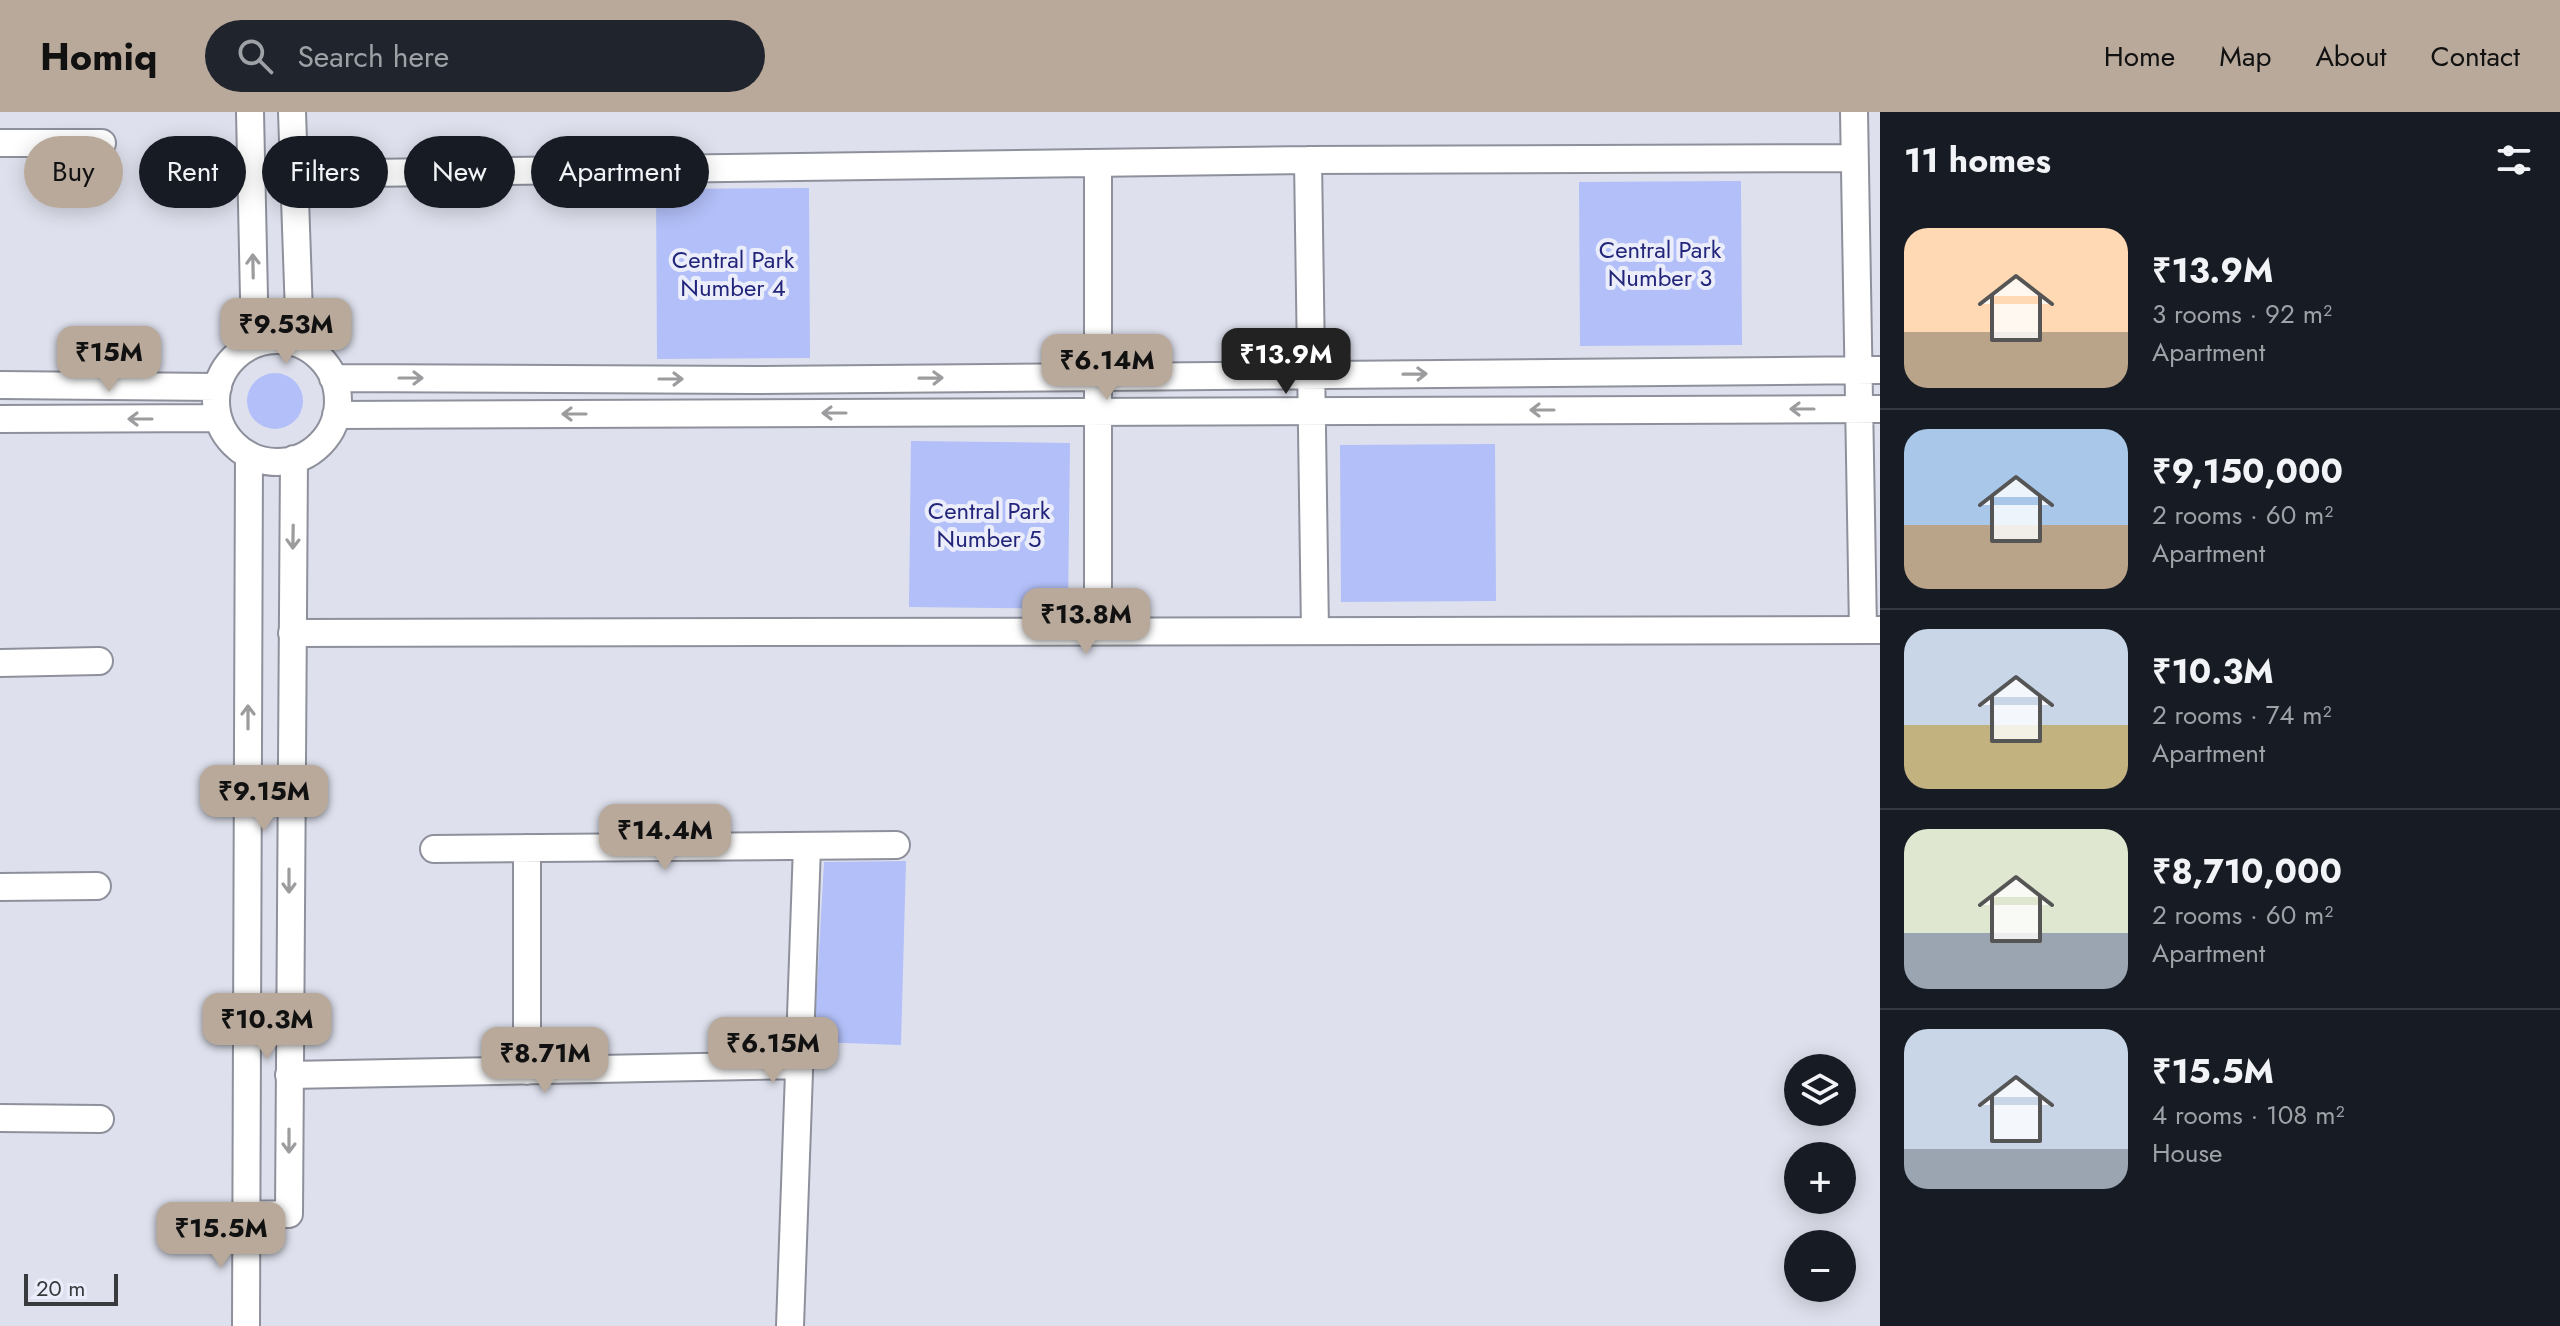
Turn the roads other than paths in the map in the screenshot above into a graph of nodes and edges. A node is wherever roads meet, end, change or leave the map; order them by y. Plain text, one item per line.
1 (250, 112) edge
2 (292, 112) edge
3 (1854, 112) edge
4 (293, 136) edge
5 (0, 143) edge
6 (24, 143) edge
7 (1854, 158) junction
8 (1308, 160) junction
9 (1098, 163) junction
10 (388, 173) edge
11 (295, 208) edge
12 (300, 343) junction
13 (255, 344) junction
14 (1868, 370) edge
15 (1311, 375) junction
16 (1099, 377) junction
17 (333, 378) junction
18 (0, 385) edge
19 (218, 387) junction
20 (1869, 409) edge
21 (1311, 411) junction
22 (1098, 412) junction
23 (336, 415) junction
24 (218, 418) junction
25 (0, 419) edge
26 (249, 455) junction
27 (294, 459) junction
28 (1872, 630) edge
29 (1098, 631) junction
30 (1315, 631) junction
31 (292, 633) junction
32 (99, 661) dead end
33 (0, 663) edge
34 (896, 845) dead end
35 (807, 846) junction
36 (527, 848) junction
37 (434, 849) dead end
38 (97, 886) dead end
39 (0, 887) edge
40 (799, 1065) junction
41 (527, 1071) junction
42 (289, 1080) junction
43 (247, 1087) junction
44 (0, 1118) edge
45 (100, 1119) dead end
46 (247, 1215) junction
47 (246, 1326) edge
48 (790, 1326) edge

13 -> 1 street
2 - 4 street
3 - 7 street
5 - 6 street
7 - 8 street
7 - 14 street
8 - 9 street
8 - 15 street
9 - 10 street
9 - 16 street
11 - 12 street
12 - 13 street
12 - 17 street
13 - 19 street
15 -> 14 street
14 - 20 street
15 - 16 street
15 - 21 street
17 -> 16 street
16 - 22 street
17 - 23 street
18 - 19 street
19 - 24 street
20 -> 21 street
20 - 28 street
21 - 22 street
21 - 30 street
22 -> 23 street
22 - 29 street
23 - 27 street
24 -> 25 street
24 - 26 street
26 - 27 street
43 -> 26 street
27 -> 31 street
28 - 30 street
29 - 30 street
29 - 31 street
31 -> 42 street
32 - 33 street
34 - 35 street
35 - 36 street
35 - 40 street
36 - 37 street
36 - 41 street
38 - 39 street
40 - 41 street
40 - 48 street
41 - 42 street
42 - 43 street
42 -> 46 street
43 - 46 street
44 - 45 street
46 - 47 street

